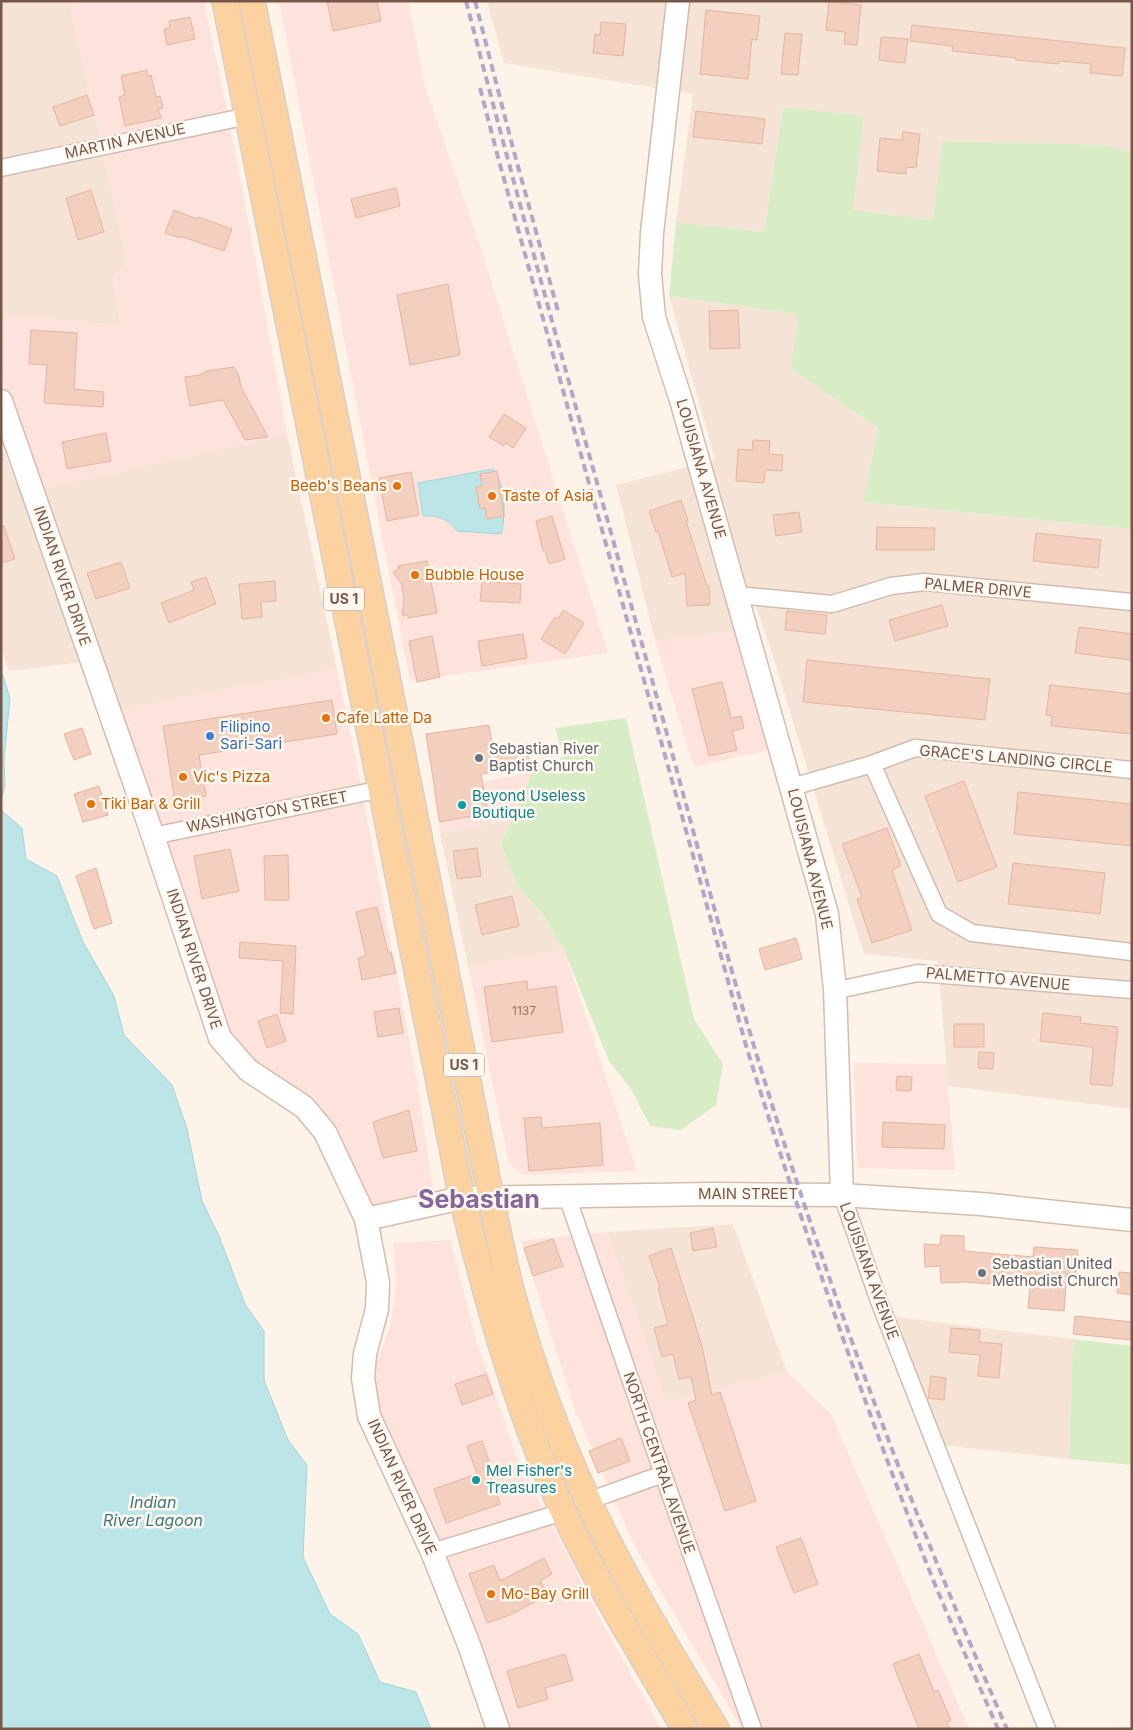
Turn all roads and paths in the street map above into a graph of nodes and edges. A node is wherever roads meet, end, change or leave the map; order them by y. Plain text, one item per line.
1 (225, 1) edge
2 (252, 1) edge
3 (678, 1) edge
4 (248, 116) junction
5 (284, 158) junction
6 (1, 168) edge
7 (1, 401) edge
8 (737, 594) junction
9 (1132, 602) edge
10 (363, 695) junction
11 (397, 727) junction
12 (872, 764) junction
13 (1132, 770) edge
14 (792, 787) junction
15 (382, 789) junction
16 (417, 827) junction
17 (153, 836) junction
18 (1132, 952) edge
19 (835, 989) junction
20 (1132, 990) edge
21 (842, 1195) junction
22 (567, 1196) junction
23 (491, 1197) junction
24 (462, 1198) junction
25 (366, 1219) junction
26 (1132, 1220) edge
27 (663, 1474) junction
28 (588, 1501) junction
29 (563, 1512) junction
30 (432, 1552) junction
31 (498, 1729) edge
32 (685, 1729) edge
33 (716, 1729) edge
34 (753, 1729) edge
35 (1047, 1729) edge

1 - 4 main road, US 1
2 - 5 main road, US 1
3 - 8 street, LOUISIANA AVENUE
4 - 5 main road
4 - 6 street, MARTIN AVENUE
4 - 10 main road, US 1
5 - 11 main road, US 1
7 - 17 street, INDIAN RIVER DRIVE
8 - 9 street, PALMER DRIVE
8 - 14 street, LOUISIANA AVENUE
10 - 11 main road
10 - 15 main road, US 1
11 - 16 main road, US 1
12 - 13 street, GRACE'S LANDING CIRCLE
12 - 14 street, GRACE'S LANDING CIRCLE
12 - 18 street
14 - 19 street, LOUISIANA AVENUE
15 - 16 main road
15 - 17 street, WASHINGTON STREET
15 - 24 main road, US 1
16 - 23 main road, US 1
17 - 25 street, INDIAN RIVER DRIVE
19 - 20 street, PALMETTO AVENUE
19 - 21 street, LOUISIANA AVENUE
21 - 22 street, MAIN STREET
21 - 26 street, MAIN STREET
21 - 35 street, LOUISIANA AVENUE
22 - 23 street, MAIN STREET
22 - 27 street, NORTH CENTRAL AVENUE
23 - 24 street, MAIN STREET
23 - 28 main road, US 1
24 - 25 street, MAIN STREET
24 - 29 main road, US 1
25 - 30 street, INDIAN RIVER DRIVE
27 - 28 street
27 - 34 street, NORTH CENTRAL AVENUE
28 - 33 main road, US 1
29 - 30 street
29 - 32 main road, US 1
30 - 31 street, INDIAN RIVER DRIVE

